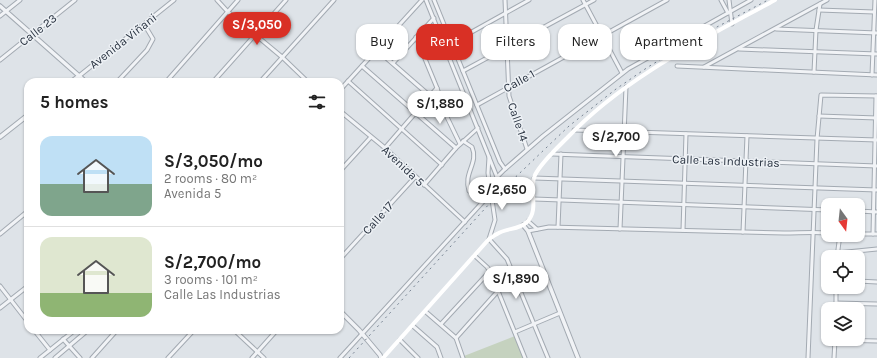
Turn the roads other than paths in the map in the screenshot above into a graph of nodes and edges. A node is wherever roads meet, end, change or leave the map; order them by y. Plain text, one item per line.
1 (20, 0) edge
2 (75, 0) edge
3 (174, 0) edge
4 (217, 0) edge
5 (238, 0) edge
6 (286, 0) edge
7 (334, 0) edge
8 (422, 0) edge
9 (426, 0) edge
10 (434, 0) edge
11 (505, 0) edge
12 (528, 0) edge
13 (583, 0) edge
14 (594, 0) edge
15 (667, 0) edge
16 (721, 0) edge
17 (729, 0) edge
18 (751, 0) edge
19 (775, 0) edge
20 (827, 0) edge
21 (875, 0) edge
22 (586, 4) junction
23 (820, 4) junction
24 (0, 6) edge
25 (819, 10) junction
26 (6, 11) junction
27 (228, 12) junction
28 (729, 12) junction
29 (874, 12) junction
30 (505, 13) junction
31 (0, 16) edge
32 (434, 18) junction
33 (144, 24) junction
34 (399, 24) edge
35 (428, 24) edge
36 (444, 24) edge
37 (506, 24) edge
38 (549, 24) edge
39 (595, 24) edge
40 (732, 24) junction
41 (774, 29) junction
42 (612, 30) edge
43 (816, 30) junction
44 (473, 31) edge
45 (875, 33) edge
46 (32, 35) junction
47 (255, 35) junction
48 (416, 37) edge
49 (738, 48) junction
50 (815, 52) junction
51 (872, 54) junction
52 (877, 54) edge
53 (612, 55) edge
54 (282, 57) junction
55 (558, 59) edge
56 (0, 60) edge
57 (367, 60) edge
58 (389, 60) edge
59 (425, 60) edge
60 (459, 60) edge
61 (483, 60) edge
62 (507, 60) edge
63 (393, 63) junction
64 (362, 66) junction
65 (677, 66) dead end
66 (704, 67) junction
67 (463, 71) junction
68 (814, 72) junction
69 (622, 73) junction
70 (872, 75) junction
71 (877, 75) edge
72 (79, 76) junction
73 (76, 78) edge
74 (81, 78) edge
75 (121, 78) edge
76 (170, 78) edge
77 (217, 78) edge
78 (264, 78) edge
79 (304, 78) edge
80 (348, 82) junction
81 (344, 86) edge
82 (508, 86) junction
83 (626, 87) junction
84 (437, 88) junction
85 (430, 96) junction
86 (877, 96) edge
87 (477, 105) junction
88 (415, 112) junction
89 (344, 114) edge
90 (819, 116) junction
91 (876, 118) edge
92 (24, 119) edge
93 (478, 128) junction
94 (401, 129) junction
95 (574, 130) junction
96 (624, 132) junction
97 (686, 134) junction
98 (747, 136) junction
99 (0, 137) edge
100 (371, 137) junction
101 (817, 139) junction
102 (876, 140) edge
103 (462, 143) junction
104 (385, 148) junction
105 (456, 148) junction
106 (528, 149) junction
107 (552, 154) junction
108 (561, 154) junction
109 (489, 157) junction
110 (623, 157) junction
111 (685, 159) junction
112 (746, 162) junction
113 (816, 164) junction
114 (442, 165) junction
115 (876, 166) edge
116 (344, 167) edge
117 (505, 169) junction
118 (415, 177) junction
119 (497, 177) junction
120 (534, 178) junction
121 (560, 179) junction
122 (622, 181) junction
123 (684, 183) junction
124 (424, 185) junction
125 (745, 185) junction
126 (816, 187) junction
127 (876, 190) edge
128 (489, 194) junction
129 (534, 200) junction
130 (559, 200) junction
131 (621, 203) junction
132 (684, 205) junction
133 (744, 207) junction
134 (815, 210) junction
135 (821, 210) edge
136 (865, 211) edge
137 (875, 212) edge
138 (24, 214) edge
139 (528, 221) junction
140 (465, 222) junction
141 (523, 225) junction
142 (558, 227) junction
143 (538, 229) junction
144 (620, 229) junction
145 (683, 230) junction
146 (528, 231) junction
147 (743, 232) junction
148 (814, 232) junction
149 (821, 232) edge
150 (0, 234) edge
151 (865, 234) edge
152 (873, 234) junction
153 (877, 234) edge
154 (490, 240) junction
155 (839, 242) dead end
156 (877, 249) edge
157 (838, 250) edge
158 (865, 251) edge
159 (344, 255) edge
160 (476, 256) junction
161 (490, 271) junction
162 (865, 281) edge
163 (877, 282) edge
164 (0, 286) edge
165 (24, 289) edge
166 (498, 291) junction
167 (10, 299) junction
168 (865, 304) edge
169 (877, 304) edge
170 (0, 308) edge
171 (426, 312) junction
172 (560, 313) junction
173 (344, 316) edge
174 (24, 317) edge
175 (441, 324) junction
176 (534, 325) junction
177 (413, 326) junction
178 (515, 332) junction
179 (37, 334) edge
180 (70, 334) edge
181 (83, 334) edge
182 (113, 334) edge
183 (190, 334) edge
184 (238, 334) edge
185 (273, 334) edge
186 (363, 334) junction
187 (456, 338) junction
188 (63, 339) junction
189 (400, 340) junction
190 (865, 341) edge
191 (877, 341) edge
192 (68, 346) junction
193 (835, 346) edge
194 (50, 350) junction
195 (257, 352) junction
196 (46, 353) junction
197 (383, 357) edge
198 (40, 358) edge
199 (47, 358) edge
200 (55, 358) edge
201 (80, 358) edge
202 (92, 358) edge
203 (168, 358) edge
204 (252, 358) edge
205 (264, 358) edge
206 (340, 358) edge
207 (418, 358) edge
208 (442, 358) edge
209 (463, 358) edge
210 (525, 358) edge
211 (548, 358) edge
212 (578, 358) edge
213 (808, 358) edge
214 (834, 358) edge

1 - 26 street
2 - 46 street, Calle 23
3 - 33 street, Avenida Viñani
4 - 27 street
5 - 27 street
6 - 47 street
7 - 54 street
8 - 34 street
9 - 32 street
10 - 36 street
11 - 30 street, Calle 14
12 - 30 street
13 - 22 street
14 - 22 street
15 - 42 street, Calle 1
16 - 28 street
17 - 28 street
18 - 28 street
19 - 40 main road
20 - 23 street
21 - 29 street
22 - 38 street
22 - 39 street
23 - 25 street
23 - 41 street
24 - 26 street
25 - 29 street
25 - 43 street
26 - 31 street
26 - 46 street
27 - 47 street
27 - 76 street
28 - 40 street
28 - 69 street
29 - 45 street
30 - 37 street, Calle 14
30 - 44 street
32 - 35 street
32 - 93 street
33 - 72 street, Avenida Viñani
33 - 75 street
40 - 83 main road
41 - 43 street
41 - 49 street
43 - 45 street
43 - 50 street
45 - 51 street
46 - 56 street, Calle 23
46 - 72 street
47 - 54 street
47 - 77 street
48 - 63 street
49 - 50 street
49 - 66 street
50 - 51 street
50 - 68 street
51 - 52 street
51 - 70 street
53 - 69 street
54 - 78 street
54 - 79 street
55 - 82 street, Calle 1
57 - 64 street
58 - 63 street
59 - 84 street
60 - 67 street
61 - 67 street
62 - 82 street, Calle 14
63 - 85 street
64 - 80 street
64 - 88 street
65 - 66 street
66 - 68 street
67 - 87 street
68 - 70 street
69 - 106 street
70 - 71 street
72 - 73 street, Avenida Viñani
72 - 74 street
80 - 81 street
80 - 94 street
82 - 87 street, Calle 1
82 - 106 street, Calle 14
83 - 95 main road
83 - 96 street
84 - 85 street
84 - 103 street
85 - 88 street
86 - 90 street
86 - 91 street
87 - 117 street
88 - 94 street
88 - 105 street
89 - 100 street, Avenida 5
90 - 91 street
90 - 101 street
91 - 102 street
92 - 99 street
93 - 103 street
93 - 109 street
94 - 104 street
94 - 114 street
95 - 96 street
95 - 107 main road
96 - 97 street
96 - 110 street
97 - 98 street
97 - 111 street
98 - 101 street
98 - 112 street
100 - 104 street, Avenida 5
100 - 116 street
101 - 102 street
101 - 113 street
102 - 115 street
103 - 105 street
103 - 128 street
104 - 118 street, Avenida 5
105 - 114 street
106 - 117 street
107 - 108 street, Calle Las Industrias
107 - 120 main road
108 - 110 street, Calle Las Industrias
108 - 121 street
109 - 119 street
109 - 128 street
110 - 111 street, Calle Las Industrias
110 - 122 street
111 - 112 street, Calle Las Industrias
111 - 123 street
112 - 113 street, Calle Las Industrias
112 - 125 street
113 - 115 street, Calle Las Industrias
113 - 126 street
114 - 124 street
115 - 127 street
117 - 119 street
118 - 124 street, Avenida 5
118 - 159 street, Calle 17
119 - 128 street
120 - 121 street
120 - 129 main road
121 - 122 street
121 - 130 street
122 - 123 street
122 - 131 street
123 - 125 street
123 - 132 street
124 - 140 street, Avenida 5
125 - 126 street
125 - 133 street
126 - 127 street
126 - 134 street
127 - 137 street
128 - 140 street
128 - 154 street
129 - 130 street
129 - 139 main road
130 - 131 street
130 - 142 street
131 - 132 street
131 - 144 street
132 - 133 street
132 - 145 street
133 - 134 street
133 - 147 street
134 - 135 street
134 - 148 street
136 - 137 street
137 - 152 street
138 - 150 street
139 - 141 main road
139 - 143 street
140 - 186 street
141 - 146 street
141 - 154 main road
142 - 143 street
142 - 144 street
143 - 146 street
144 - 145 street
145 - 147 street
146 - 172 street
147 - 148 street
148 - 149 street
148 - 213 street
151 - 152 street
152 - 153 street
154 - 160 main road
154 - 176 street
155 - 157 street
156 - 158 street
160 - 161 street
160 - 171 main road
161 - 166 street
161 - 175 street
162 - 163 street
164 - 167 street
165 - 167 street
166 - 178 street
166 - 187 street
167 - 170 street
167 - 174 street
168 - 169 street
171 - 175 street
171 - 177 main road
172 - 176 street
172 - 212 street
173 - 186 street
175 - 187 street
176 - 178 street
176 - 211 street
177 - 189 main road
177 - 208 street
178 - 210 street
179 - 194 street
180 - 188 street
181 - 192 street
182 - 202 street
183 - 203 street
184 - 195 street
185 - 195 street
186 - 197 street
186 - 206 street
187 - 209 street
188 - 192 street
188 - 194 street
189 - 197 main road
189 - 207 street
190 - 191 street
192 - 200 street
192 - 201 street
193 - 214 street
194 - 196 street
195 - 204 street
195 - 205 street
196 - 198 street
196 - 199 street

